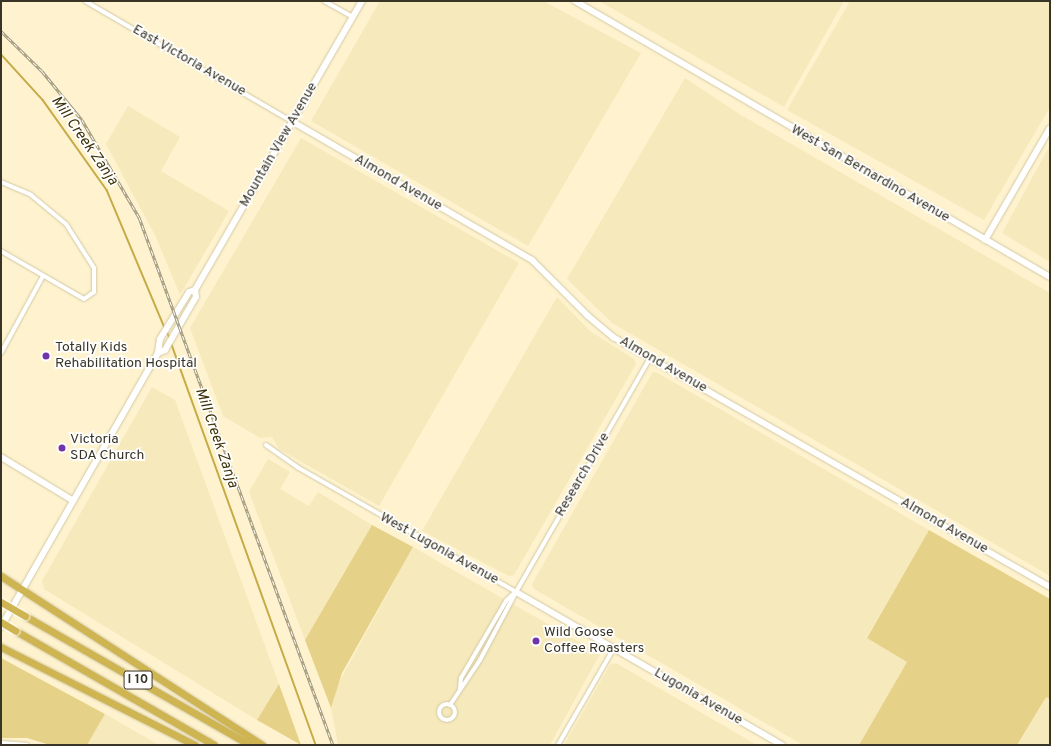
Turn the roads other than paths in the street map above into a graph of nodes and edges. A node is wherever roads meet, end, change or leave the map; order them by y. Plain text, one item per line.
1 (85, 1) edge
2 (324, 1) edge
3 (362, 1) edge
4 (575, 1) edge
5 (353, 17) junction
6 (293, 122) junction
7 (1050, 128) edge
8 (1, 182) edge
9 (984, 240) junction
10 (1, 251) edge
11 (43, 276) junction
12 (1050, 277) edge
13 (195, 290) junction
14 (1, 353) edge
15 (158, 354) junction
16 (650, 358) junction
17 (266, 445) dead end
18 (1, 457) edge
19 (72, 500) junction
20 (1, 576) edge
21 (1050, 587) edge
22 (23, 589) junction
23 (516, 592) junction
24 (1, 602) edge
25 (1, 622) edge
26 (1, 627) edge
27 (1, 647) edge
28 (614, 648) junction
29 (460, 689) junction
30 (450, 705) dead end
31 (1, 743) edge
32 (28, 745) edge
33 (195, 745) edge
34 (214, 745) edge
35 (250, 745) edge
36 (262, 745) edge
37 (558, 745) edge
38 (782, 745) edge

1 - 6 street, East Victoria Avenue
2 - 5 street
3 - 5 street, Mountain View Avenue
4 - 9 street, West San Bernardino Avenue
5 - 6 street, Mountain View Avenue
6 - 13 street, Mountain View Avenue
6 - 16 street, Almond Avenue
7 - 9 street
8 - 11 street
9 - 12 street, West San Bernardino Avenue
10 - 11 street
11 - 14 street
13 - 15 street, Mountain View Avenue
13 - 15 street, Mountain View Avenue
15 - 19 street, Mountain View Avenue
16 - 21 street, Almond Avenue
16 - 23 street, Research Drive
17 - 23 street, West Lugonia Avenue
18 - 19 street
19 - 22 street, Mountain View Avenue
20 - 22 highway
22 - 26 street, Mountain View Avenue
22 - 36 highway
23 - 28 street, West Lugonia Avenue
23 - 29 street, Research Drive
23 - 29 street, Research Drive
24 - 35 highway, I 10, bridge
25 - 34 highway, I 10, bridge
27 - 33 highway
28 - 37 street
28 - 38 street, Lugonia Avenue
29 - 30 street, Research Drive
31 - 32 street

